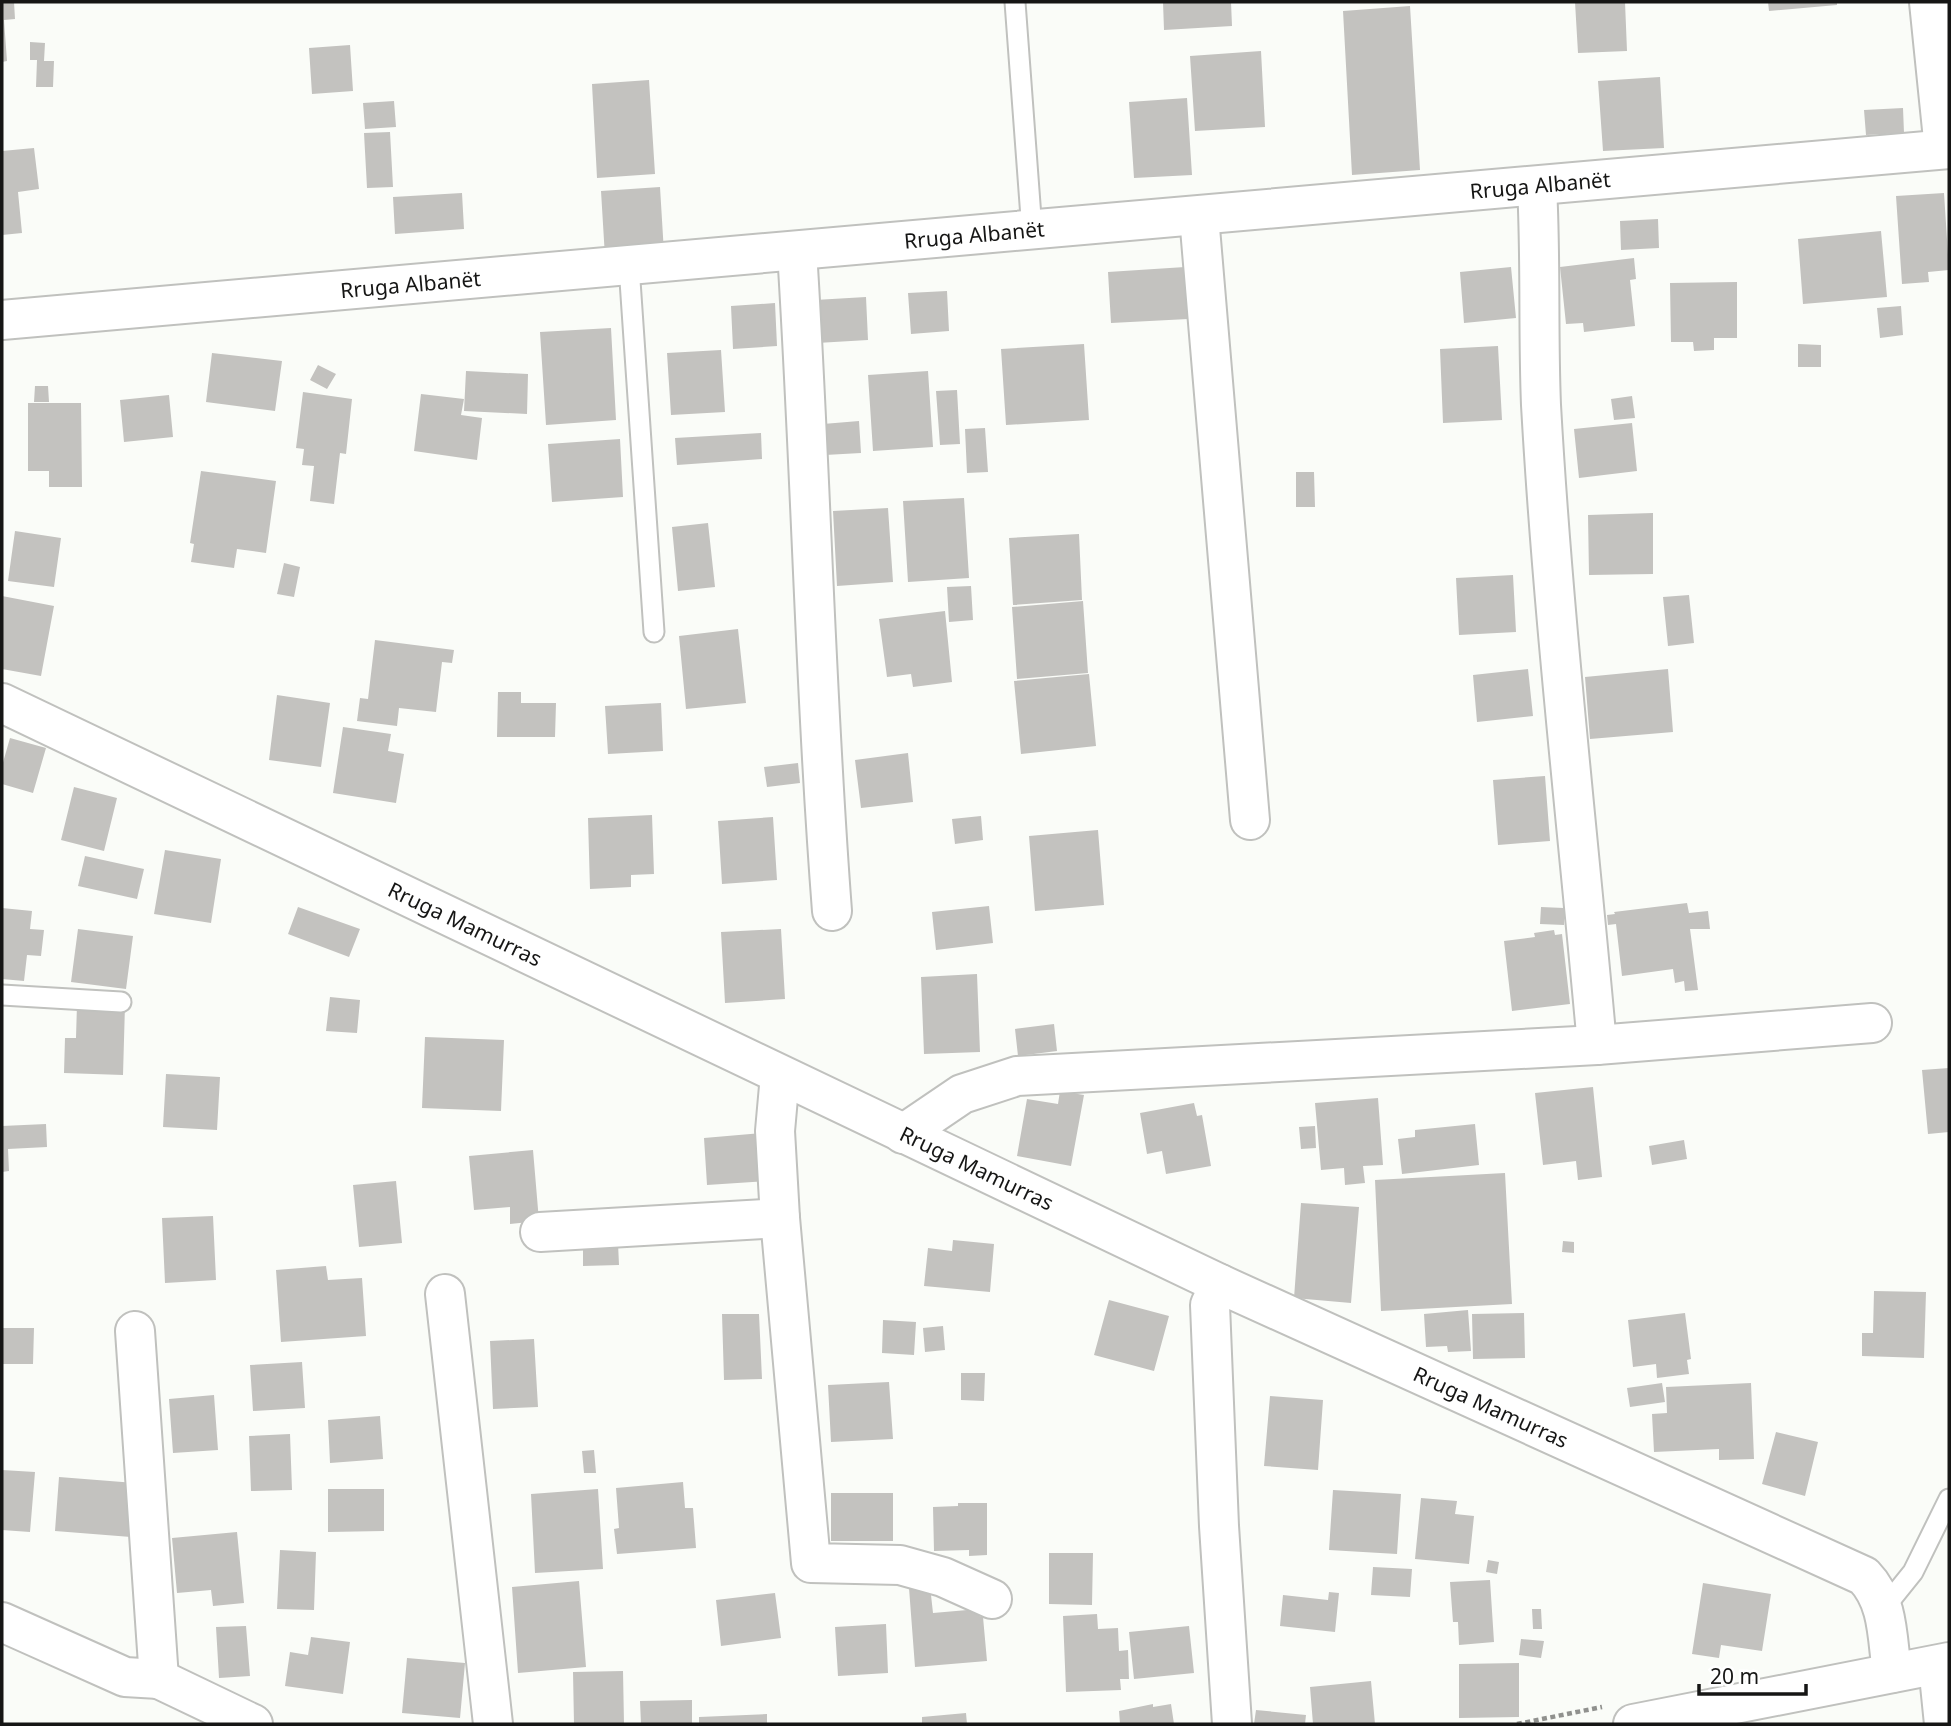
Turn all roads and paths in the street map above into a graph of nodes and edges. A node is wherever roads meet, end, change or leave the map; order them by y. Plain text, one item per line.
1 (1015, 2) edge
2 (1929, 2) edge
3 (1947, 149) edge
4 (1537, 187) junction
5 (1199, 216) junction
6 (1031, 231) junction
7 (797, 251) junction
8 (629, 266) junction
9 (2, 320) edge
10 (654, 632) dead end
11 (2, 703) edge
12 (1250, 820) dead end
13 (832, 911) dead end
14 (2, 995) edge
15 (121, 1002) dead end
16 (1872, 1023) dead end
17 (1597, 1045) junction
18 (780, 1075) junction
19 (903, 1134) junction
20 (780, 1218) junction
21 (540, 1232) dead end
22 (1220, 1284) junction
23 (445, 1294) dead end
24 (135, 1331) dead end
25 (1949, 1499) edge
26 (992, 1600) dead end
27 (1884, 1608) junction
28 (2, 1622) edge
29 (1944, 1664) edge
30 (1892, 1673) junction
31 (159, 1679) junction
32 (253, 1724) edge
33 (493, 1724) edge
34 (1232, 1724) edge
35 (1633, 1724) edge
36 (1944, 1724) edge

1 - 6 lane
2 - 3 street
3 - 4 street, Rruga Albanët
4 - 5 street, Rruga Albanët
4 - 17 street
5 - 6 street, Rruga Albanët
5 - 12 street
6 - 7 street, Rruga Albanët
7 - 8 street, Rruga Albanët
7 - 13 street
8 - 9 street, Rruga Albanët
8 - 10 lane
11 - 18 street, Rruga Mamurras
14 - 15 lane
16 - 17 street
17 - 19 street
18 - 19 street, Rruga Mamurras
18 - 20 street
19 - 22 street, Rruga Mamurras
20 - 21 street
20 - 26 street
22 - 27 street, Rruga Mamurras
22 - 34 street
23 - 33 street
24 - 31 street
25 - 27 lane
27 - 30 street, Rruga Mamurras
28 - 31 street
29 - 30 street
29 - 36 street
30 - 35 street
31 - 32 street

